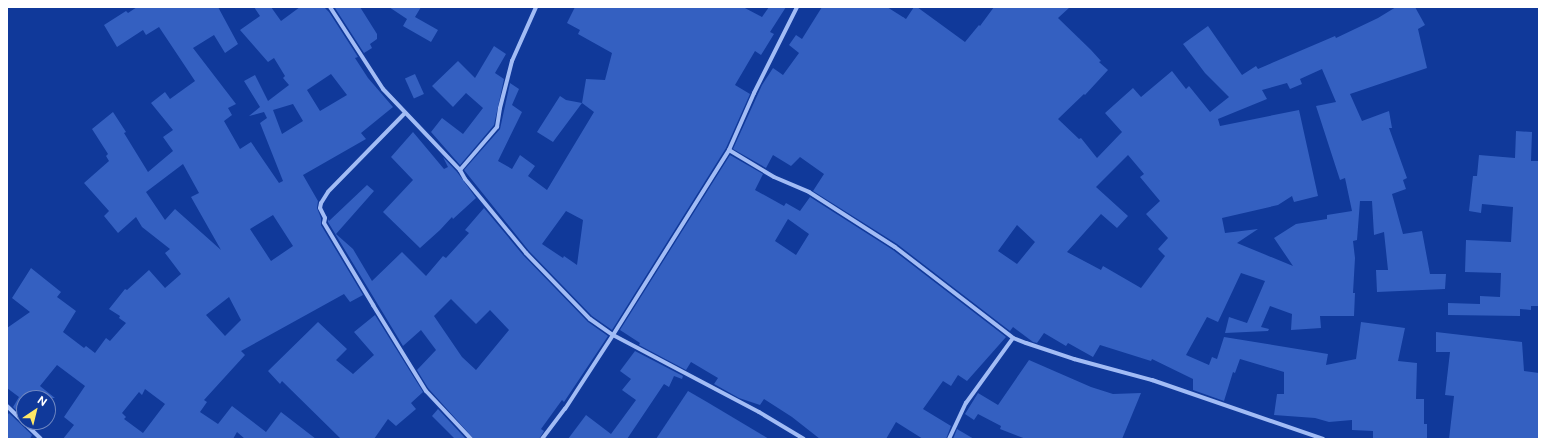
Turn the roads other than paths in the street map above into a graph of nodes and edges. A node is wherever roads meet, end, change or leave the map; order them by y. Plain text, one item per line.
1 (330, 7) edge
2 (536, 7) edge
3 (797, 7) edge
4 (405, 113) junction
5 (729, 150) junction
6 (460, 170) junction
7 (613, 335) junction
8 (1013, 338) junction
9 (7, 406) edge
10 (41, 439) edge
11 (471, 439) edge
12 (542, 439) edge
13 (804, 439) edge
14 (949, 439) edge
15 (1323, 439) edge

1 - 4 street
2 - 6 street
3 - 5 street
4 - 6 street
4 - 11 street
5 - 7 street
5 - 8 street
6 - 7 street
7 - 12 street
7 - 13 street
8 - 14 street
8 - 15 street
9 - 10 street

